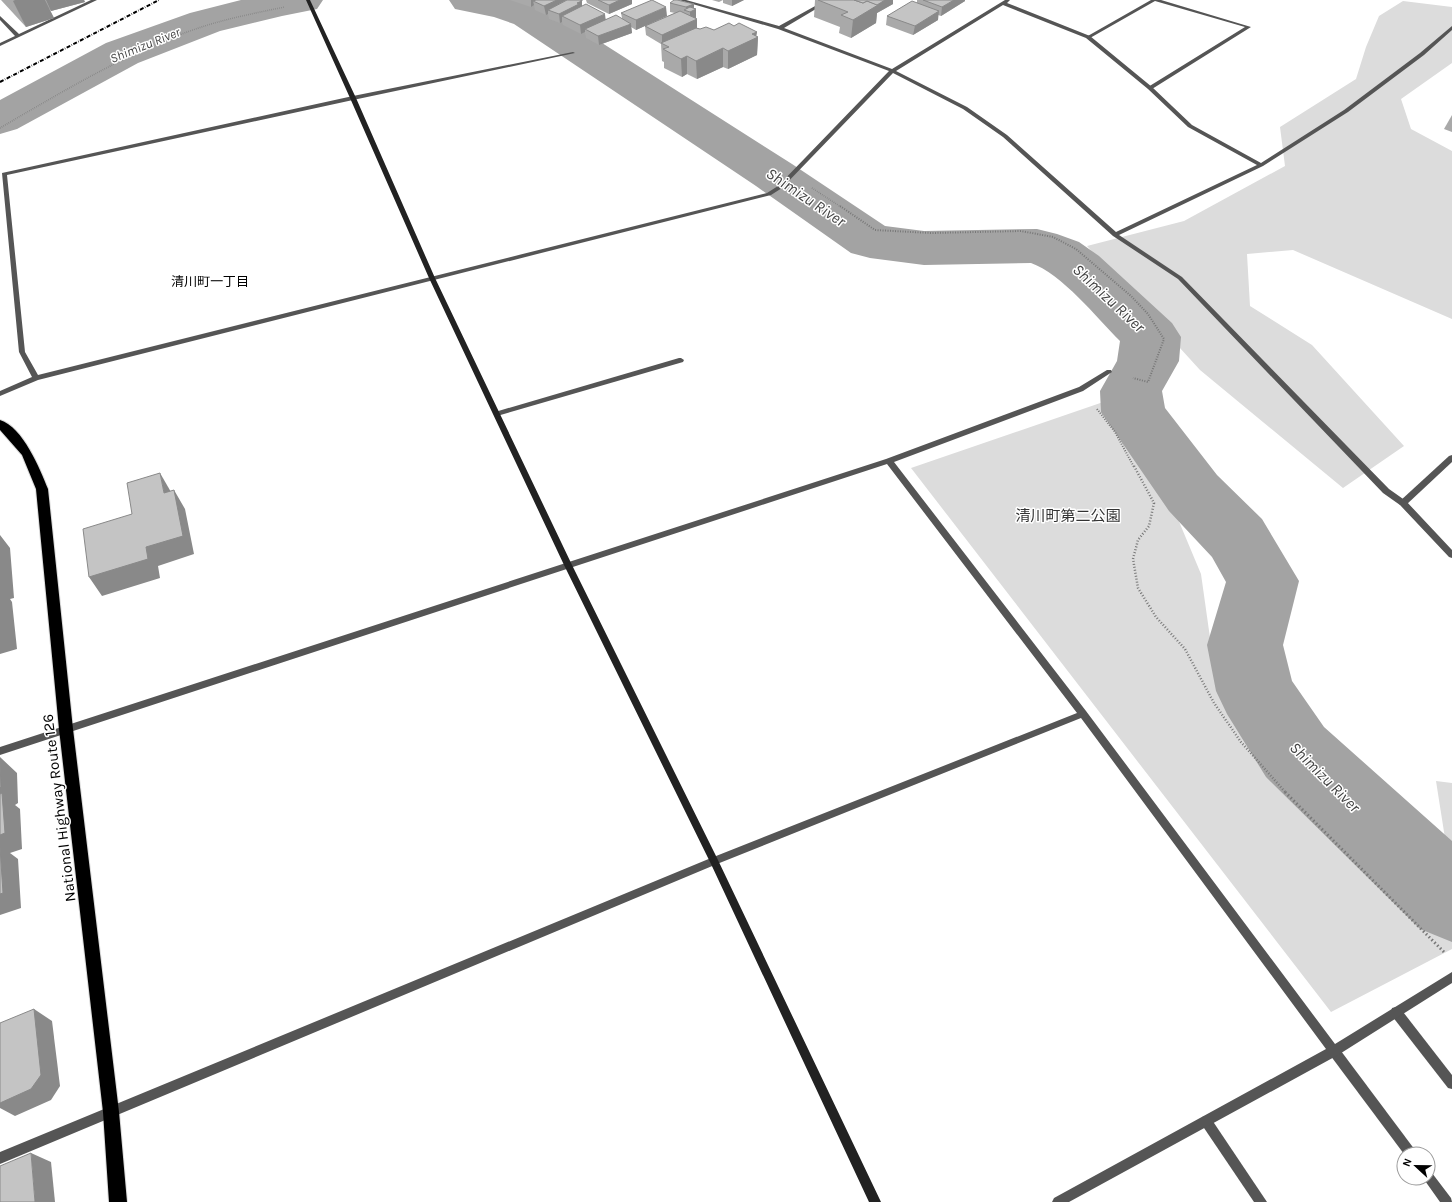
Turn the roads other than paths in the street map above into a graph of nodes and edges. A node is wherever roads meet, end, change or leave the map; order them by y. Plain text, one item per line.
1 (95, 0) edge
2 (681, 0) edge
3 (829, 0) edge
4 (1008, 0) edge
5 (1155, 0) edge
6 (309, 2) edge
7 (1003, 3) junction
8 (0, 17) edge
9 (1452, 27) edge
10 (780, 28) junction
11 (18, 36) junction
12 (1088, 37) junction
13 (0, 45) edge
14 (573, 53) dead end
15 (892, 71) junction
16 (1150, 88) junction
17 (353, 98) junction
18 (1261, 165) junction
19 (2, 174) edge
20 (1115, 235) junction
21 (432, 278) junction
22 (681, 360) dead end
23 (1110, 372) dead end
24 (36, 378) junction
25 (0, 394) edge
26 (497, 414) junction
27 (0, 424) edge
28 (1452, 458) edge
29 (889, 461) junction
30 (1402, 503) junction
31 (1452, 555) edge
32 (568, 565) junction
33 (1083, 714) junction
34 (66, 729) junction
35 (0, 751) edge
36 (714, 861) junction
37 (1452, 976) edge
38 (1396, 1012) junction
39 (1334, 1051) junction
40 (1452, 1084) edge
41 (111, 1112) junction
42 (1206, 1121) junction
43 (1405, 1146) edge
44 (0, 1158) edge
45 (1435, 1186) edge
46 (118, 1202) edge
47 (875, 1202) edge
48 (1058, 1202) edge
49 (1261, 1202) edge
50 (1447, 1202) edge

1 - 11 street
2 - 10 street
3 - 10 street
4 - 7 street
5 - 12 street
5 - 16 street
6 - 17 street
7 - 12 street
7 - 15 street
8 - 11 street
9 - 18 street
10 - 15 street
11 - 13 street
12 - 16 street
14 - 17 street
15 - 20 street
15 - 21 street
16 - 18 street
17 - 19 street
17 - 21 street
18 - 20 street
19 - 24 street
20 - 30 street
21 - 24 street
21 - 26 street
22 - 26 street
23 - 29 street
24 - 25 street
26 - 32 street
27 - 34 highway, National Highway Route 126
28 - 30 street
29 - 32 street
29 - 33 street
30 - 31 street
32 - 34 street
32 - 36 street
33 - 36 street
33 - 39 street
34 - 35 street
34 - 41 highway, National Highway Route 126
36 - 41 street
36 - 47 street
37 - 38 street
38 - 39 street
38 - 40 street
39 - 42 street
39 - 43 street
41 - 44 street
41 - 46 highway, National Highway Route 126
42 - 48 street
42 - 49 street
45 - 50 street

